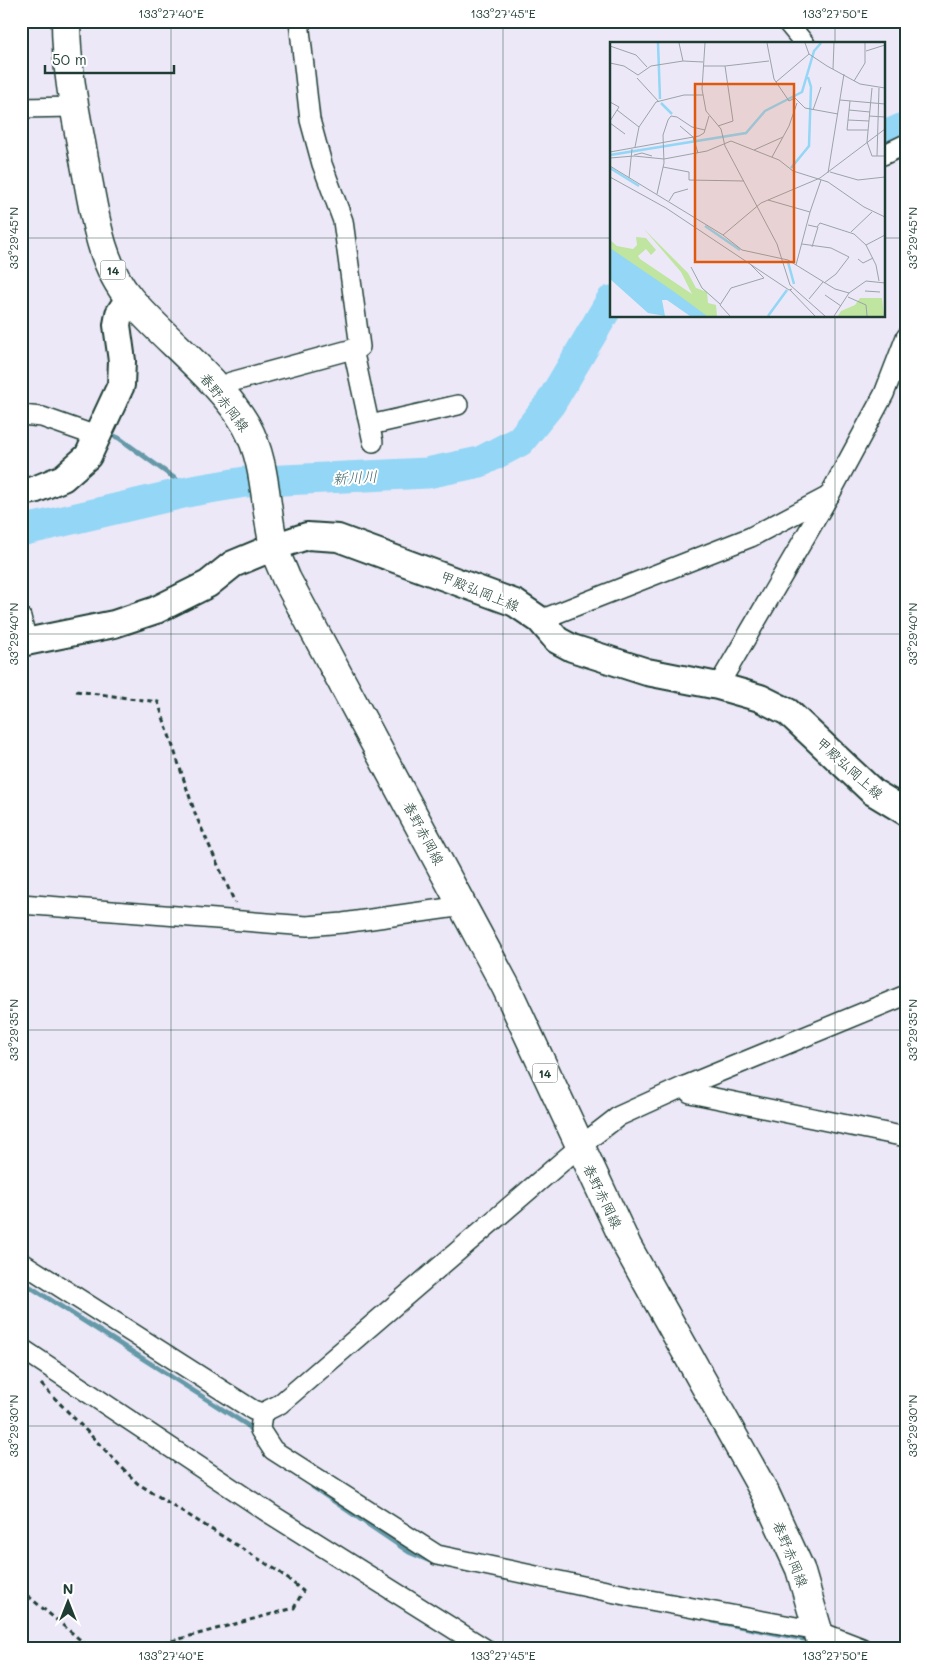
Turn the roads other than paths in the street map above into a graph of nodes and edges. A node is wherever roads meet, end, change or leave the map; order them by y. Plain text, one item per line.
1 (66, 21) edge
2 (299, 21) edge
3 (786, 21) edge
4 (803, 42) edge
5 (74, 107) junction
6 (21, 108) edge
7 (906, 144) edge
8 (884, 155) edge
9 (129, 298) junction
10 (906, 337) edge
11 (353, 349) junction
12 (220, 392) junction
13 (458, 404) dead end
14 (21, 415) edge
15 (99, 430) junction
16 (21, 492) edge
17 (829, 496) junction
18 (274, 547) junction
19 (540, 620) junction
20 (23, 634) edge
21 (718, 686) junction
22 (906, 812) edge
23 (21, 904) edge
24 (464, 906) junction
25 (906, 995) edge
26 (685, 1086) junction
27 (906, 1137) edge
28 (579, 1147) junction
29 (21, 1262) edge
30 (21, 1348) edge
31 (262, 1413) junction
32 (820, 1639) edge
33 (484, 1648) edge
34 (862, 1648) edge

1 - 5 main road, 春野赤岡線 / 14
2 - 11 street
3 - 4 street
5 - 6 street
5 - 9 main road, 春野赤岡線 / 14
7 - 8 street
9 - 12 main road, 春野赤岡線 / 14
9 - 15 main road
10 - 17 street
11 - 12 street
11 - 13 street
12 - 18 main road, 春野赤岡線 / 14
14 - 15 street
15 - 16 main road
17 - 19 street
17 - 21 street
18 - 19 main road, 甲殿弘岡上線
18 - 20 main road, 甲殿弘岡上線
18 - 24 main road, 春野赤岡線 / 14
19 - 21 main road, 甲殿弘岡上線
21 - 22 main road, 甲殿弘岡上線
23 - 24 street
24 - 28 main road, 春野赤岡線 / 14
25 - 26 street
26 - 27 street
26 - 28 street
28 - 31 street
28 - 32 main road, 春野赤岡線 / 14
29 - 31 street
30 - 33 street
31 - 32 street
32 - 34 street

